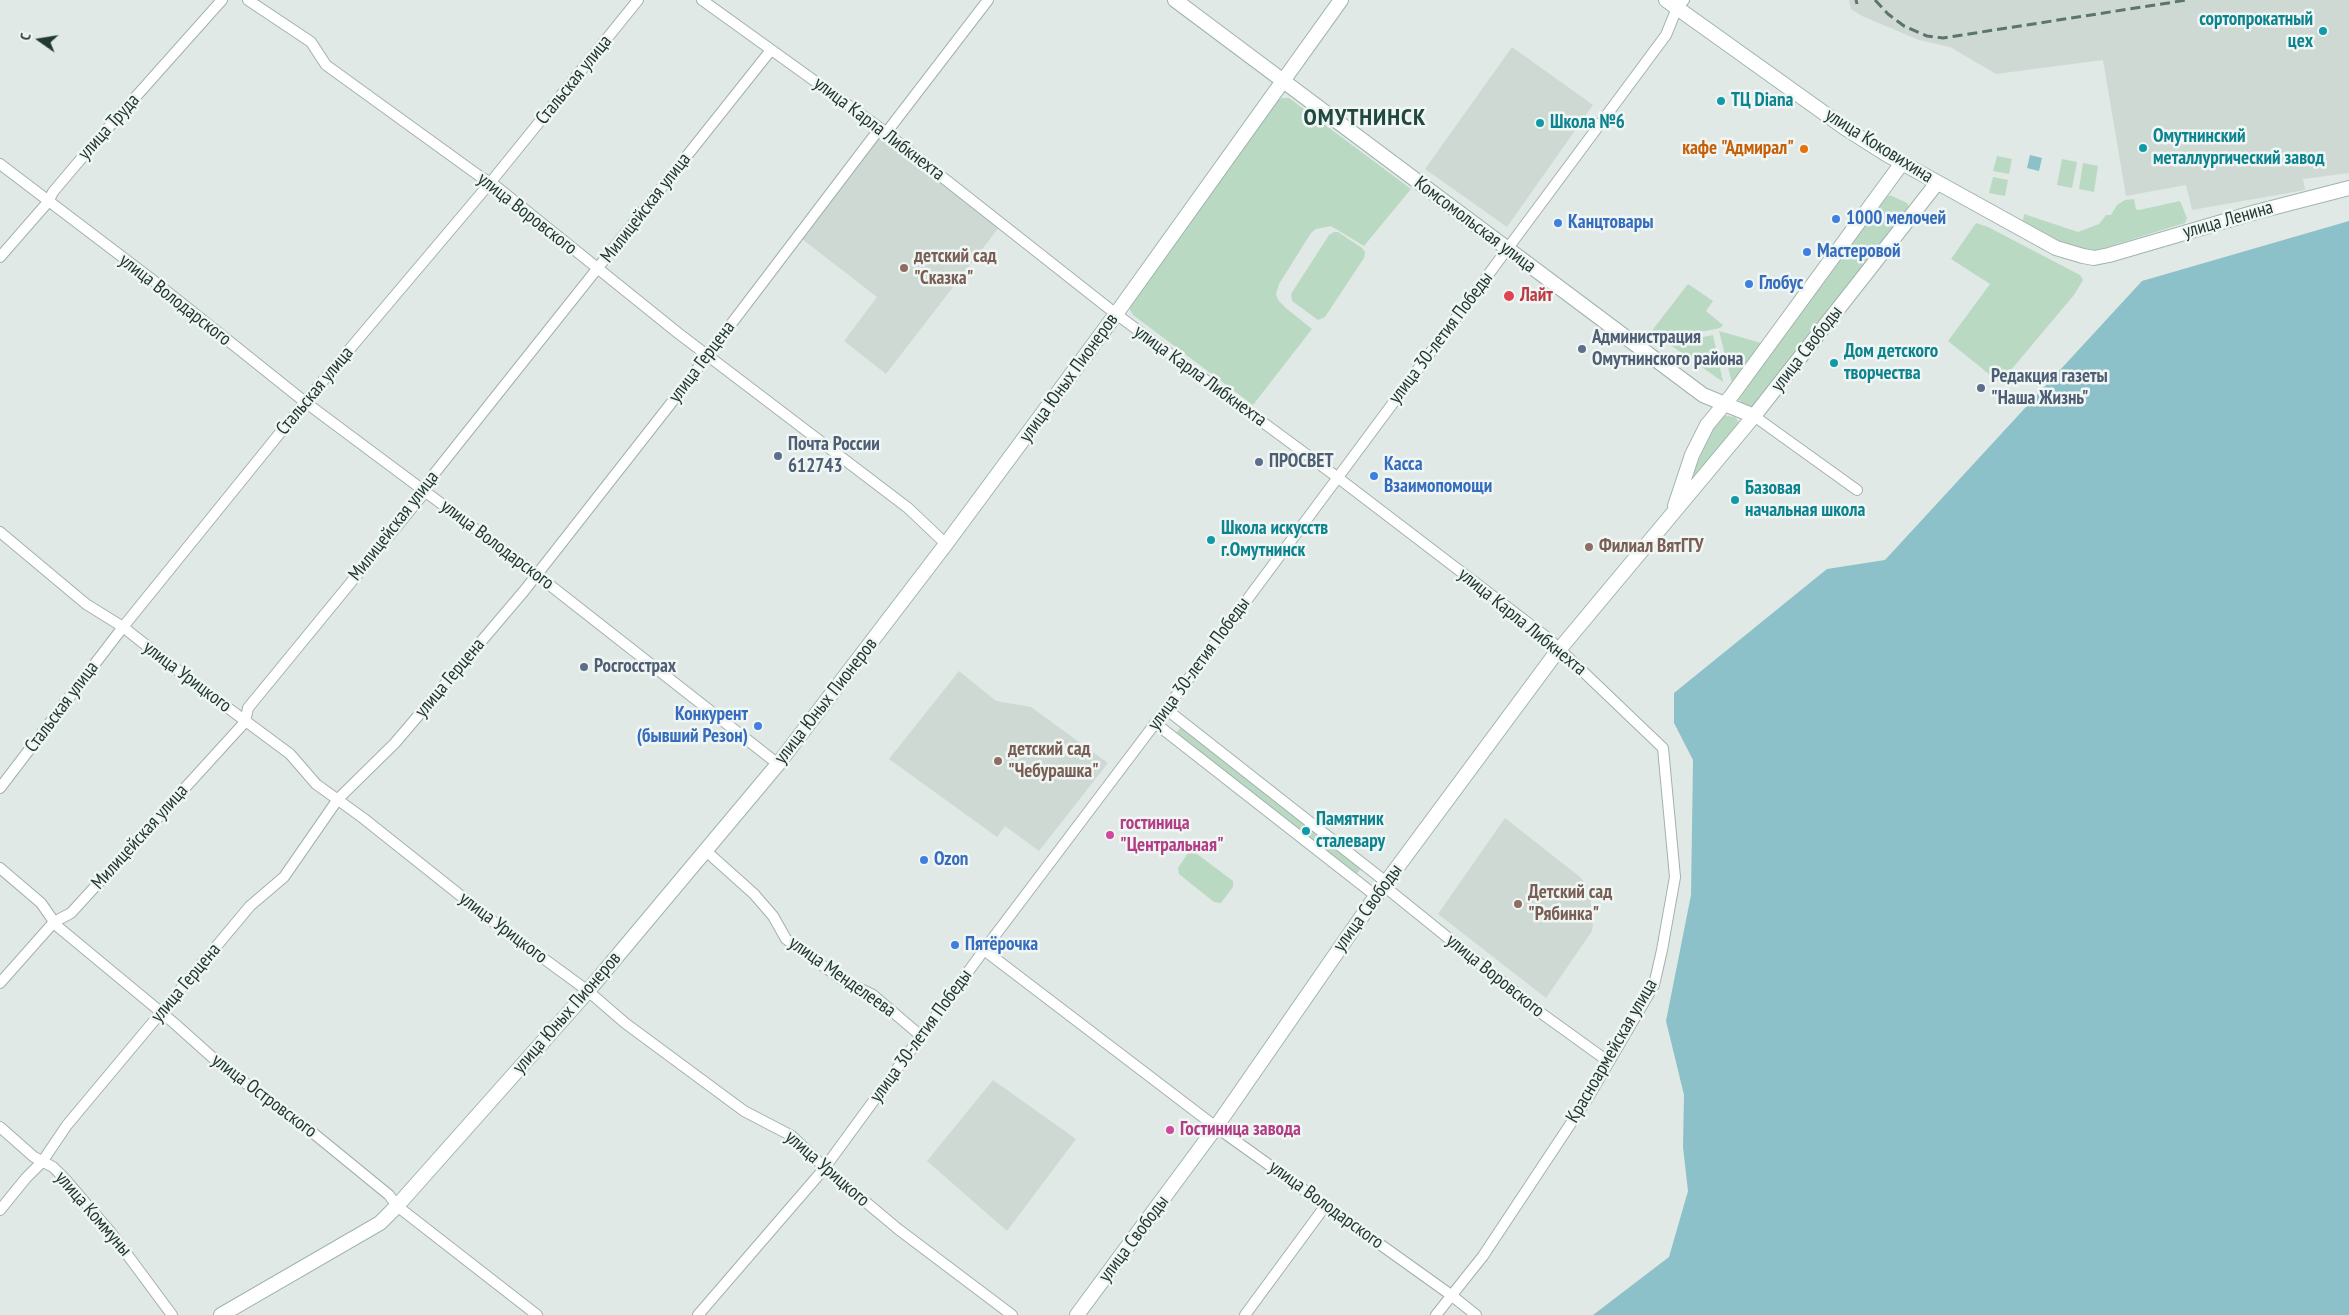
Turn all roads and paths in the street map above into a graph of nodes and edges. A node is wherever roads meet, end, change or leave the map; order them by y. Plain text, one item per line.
1 (222, 0) edge
2 (248, 0) edge
3 (638, 0) edge
4 (702, 0) edge
5 (988, 0) edge
6 (1175, 0) edge
7 (1340, 0) edge
8 (1676, 3) edge
9 (771, 50) junction
10 (1282, 82) junction
11 (883, 130) junction
12 (1902, 163) junction
13 (0, 164) edge
14 (490, 183) junction
15 (1937, 183) junction
16 (2349, 188) edge
17 (48, 202) junction
18 (1507, 249) junction
19 (2108, 255) joint
20 (0, 257) edge
21 (598, 269) junction
22 (1116, 314) junction
23 (707, 356) junction
24 (305, 402) junction
25 (1725, 404) junction
26 (1754, 416) junction
27 (1337, 476) junction
28 (1857, 490) dead end
29 (425, 492) junction
30 (1673, 512) junction
31 (0, 532) edge
32 (946, 544) junction
33 (537, 574) junction
34 (123, 627) junction
35 (1559, 649) junction
36 (1166, 709) junction
37 (245, 722) junction
38 (1155, 723) junction
39 (1663, 748) joint
40 (778, 764) junction
41 (0, 788) edge
42 (338, 799) junction
43 (706, 851) junction
44 (0, 868) edge
45 (1382, 888) junction
46 (54, 922) junction
47 (984, 950) junction
48 (0, 982) edge
49 (588, 991) junction
50 (161, 1012) junction
51 (921, 1036) junction
52 (1609, 1062) junction
53 (0, 1127) edge
54 (1216, 1127) junction
55 (42, 1162) junction
56 (825, 1168) junction
57 (397, 1206) junction
58 (1326, 1206) junction
59 (0, 1210) edge
60 (1451, 1295) junction
61 (172, 1315) edge
62 (221, 1315) edge
63 (536, 1315) edge
64 (698, 1315) edge
65 (1012, 1315) edge
66 (1077, 1315) edge
67 (1245, 1315) edge
68 (1436, 1315) edge
69 (1476, 1315) edge

1 - 17 street, улица Труда
2 - 14 street, улица Воровского
3 - 14 street, Стальская улица
4 - 9 street, улица Карла Либкнехта
5 - 11 street, улица Герцена
6 - 10 main road, Комсомольская улица
7 - 10 main road, улица Юных Пионеров
8 - 12 main road, улица Коковихина
8 - 18 street, улица 30-летия Победы
9 - 11 street, улица Карла Либкнехта
9 - 21 street, Милицейская улица
10 - 18 main road, Комсомольская улица
10 - 22 main road, улица Юных Пионеров
11 - 22 street, улица Карла Либкнехта
11 - 23 street, улица Герцена
12 - 15 main road, улица Коковихина
12 - 25 main road, улица Свободы
13 - 17 street, улица Володарского
14 - 21 street, улица Воровского
14 - 24 street, Стальская улица
15 - 19 main road, улица Коковихина
15 - 26 main road, улица Свободы
16 - 19 main road, улица Ленина
17 - 20 street, улица Труда
17 - 24 street, улица Володарского
18 - 25 main road, Комсомольская улица
18 - 27 street, улица 30-летия Победы
21 - 23 street, улица Воровского
21 - 29 street, Милицейская улица
22 - 27 street, улица Карла Либкнехта
22 - 32 main road, улица Юных Пионеров
23 - 32 street, улица Воровского
23 - 33 street, улица Герцена
24 - 29 street, улица Володарского
24 - 34 street, Стальская улица
25 - 26 main road, Комсомольская улица
25 - 30 main road, улица Свободы
26 - 28 street, Комсомольская улица
26 - 30 main road, улица Свободы
27 - 35 street, улица Карла Либкнехта
27 - 36 street, улица 30-летия Победы
29 - 33 street, улица Володарского
29 - 37 street, Милицейская улица
30 - 35 main road, улица Свободы
31 - 34 street, улица Урицкого
32 - 40 main road, улица Юных Пионеров
33 - 40 street, улица Володарского
33 - 42 street, улица Герцена
34 - 37 street, улица Урицкого
34 - 41 street, Стальская улица
35 - 39 street, улица Карла Либкнехта
35 - 45 main road, улица Свободы
36 - 38 street, улица 30-летия Победы
36 - 45 street
37 - 42 street, улица Урицкого
37 - 46 street, Милицейская улица
38 - 45 street, улица Воровского
38 - 47 street, улица 30-летия Победы
39 - 52 street, Красноармейская улица
40 - 43 main road, улица Юных Пионеров
42 - 49 street, улица Урицкого
42 - 50 street, улица Герцена
43 - 49 main road, улица Юных Пионеров
43 - 51 street, улица Менделеева
44 - 46 street, улица Островского
45 - 52 street, улица Воровского
45 - 54 main road, улица Свободы
46 - 48 street, Милицейская улица
46 - 50 street, улица Островского
47 - 51 street, улица 30-летия Победы
47 - 54 street, улица Володарского
49 - 56 street, улица Урицкого
49 - 57 main road, улица Юных Пионеров
50 - 55 street, улица Герцена
50 - 57 street, улица Островского
51 - 56 street, улица 30-летия Победы
52 - 60 street, Красноармейская улица
53 - 55 street, улица Коммуны
54 - 58 street, улица Володарского
54 - 66 main road, улица Свободы
55 - 59 street, улица Герцена
55 - 61 street, улица Коммуны
56 - 64 street, улица 30-летия Победы
56 - 65 street, улица Урицкого
57 - 62 main road, улица Юных Пионеров
57 - 63 street, улица Островского
58 - 60 street, улица Володарского
58 - 67 street
60 - 68 street, Красноармейская улица
60 - 69 street, улица Володарского

